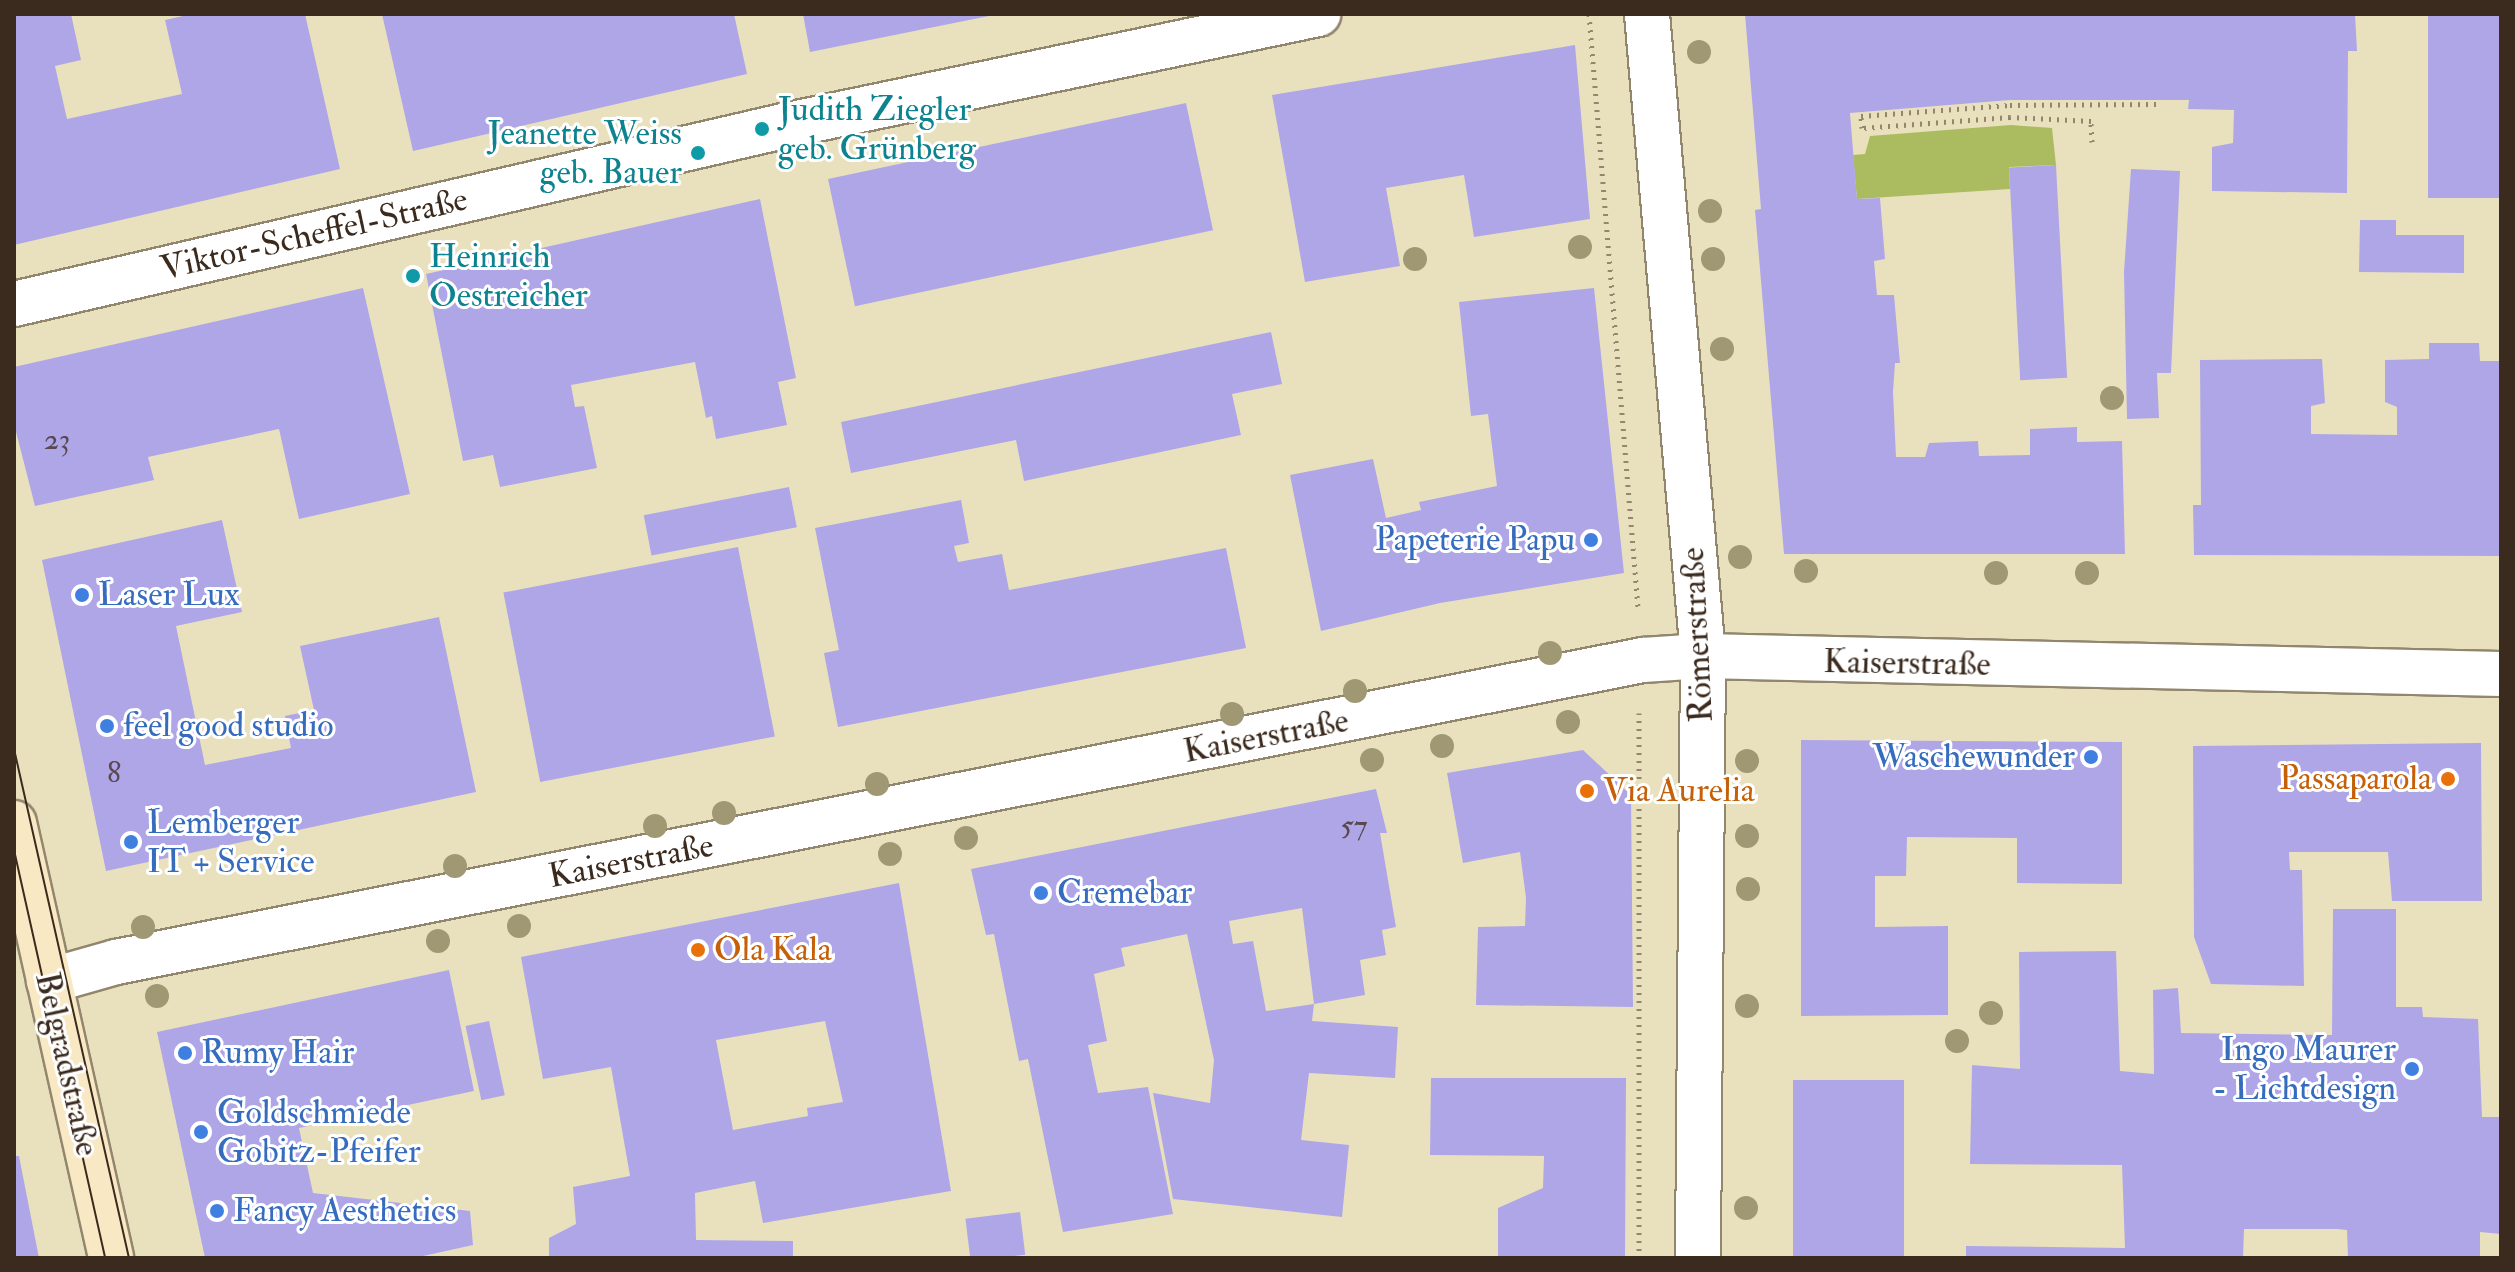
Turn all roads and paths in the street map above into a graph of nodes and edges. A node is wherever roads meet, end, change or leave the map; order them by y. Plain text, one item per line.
1 (1318, 14) edge
2 (1647, 14) edge
3 (2161, 104) dead end
4 (2092, 142) dead end
5 (14, 304) edge
6 (1703, 656) junction
7 (2501, 674) edge
8 (14, 823) edge
9 (49, 981) junction
10 (111, 1258) edge
11 (1698, 1258) edge

1 - 5 street, Viktor-Scheffel-Straße
2 - 6 street, Römerstraße
3 - 4 path
6 - 7 street, Kaiserstraße
6 - 9 street, Kaiserstraße
6 - 11 street, Römerstraße
8 - 9 main road, Belgradstraße
9 - 10 main road, Belgradstraße

